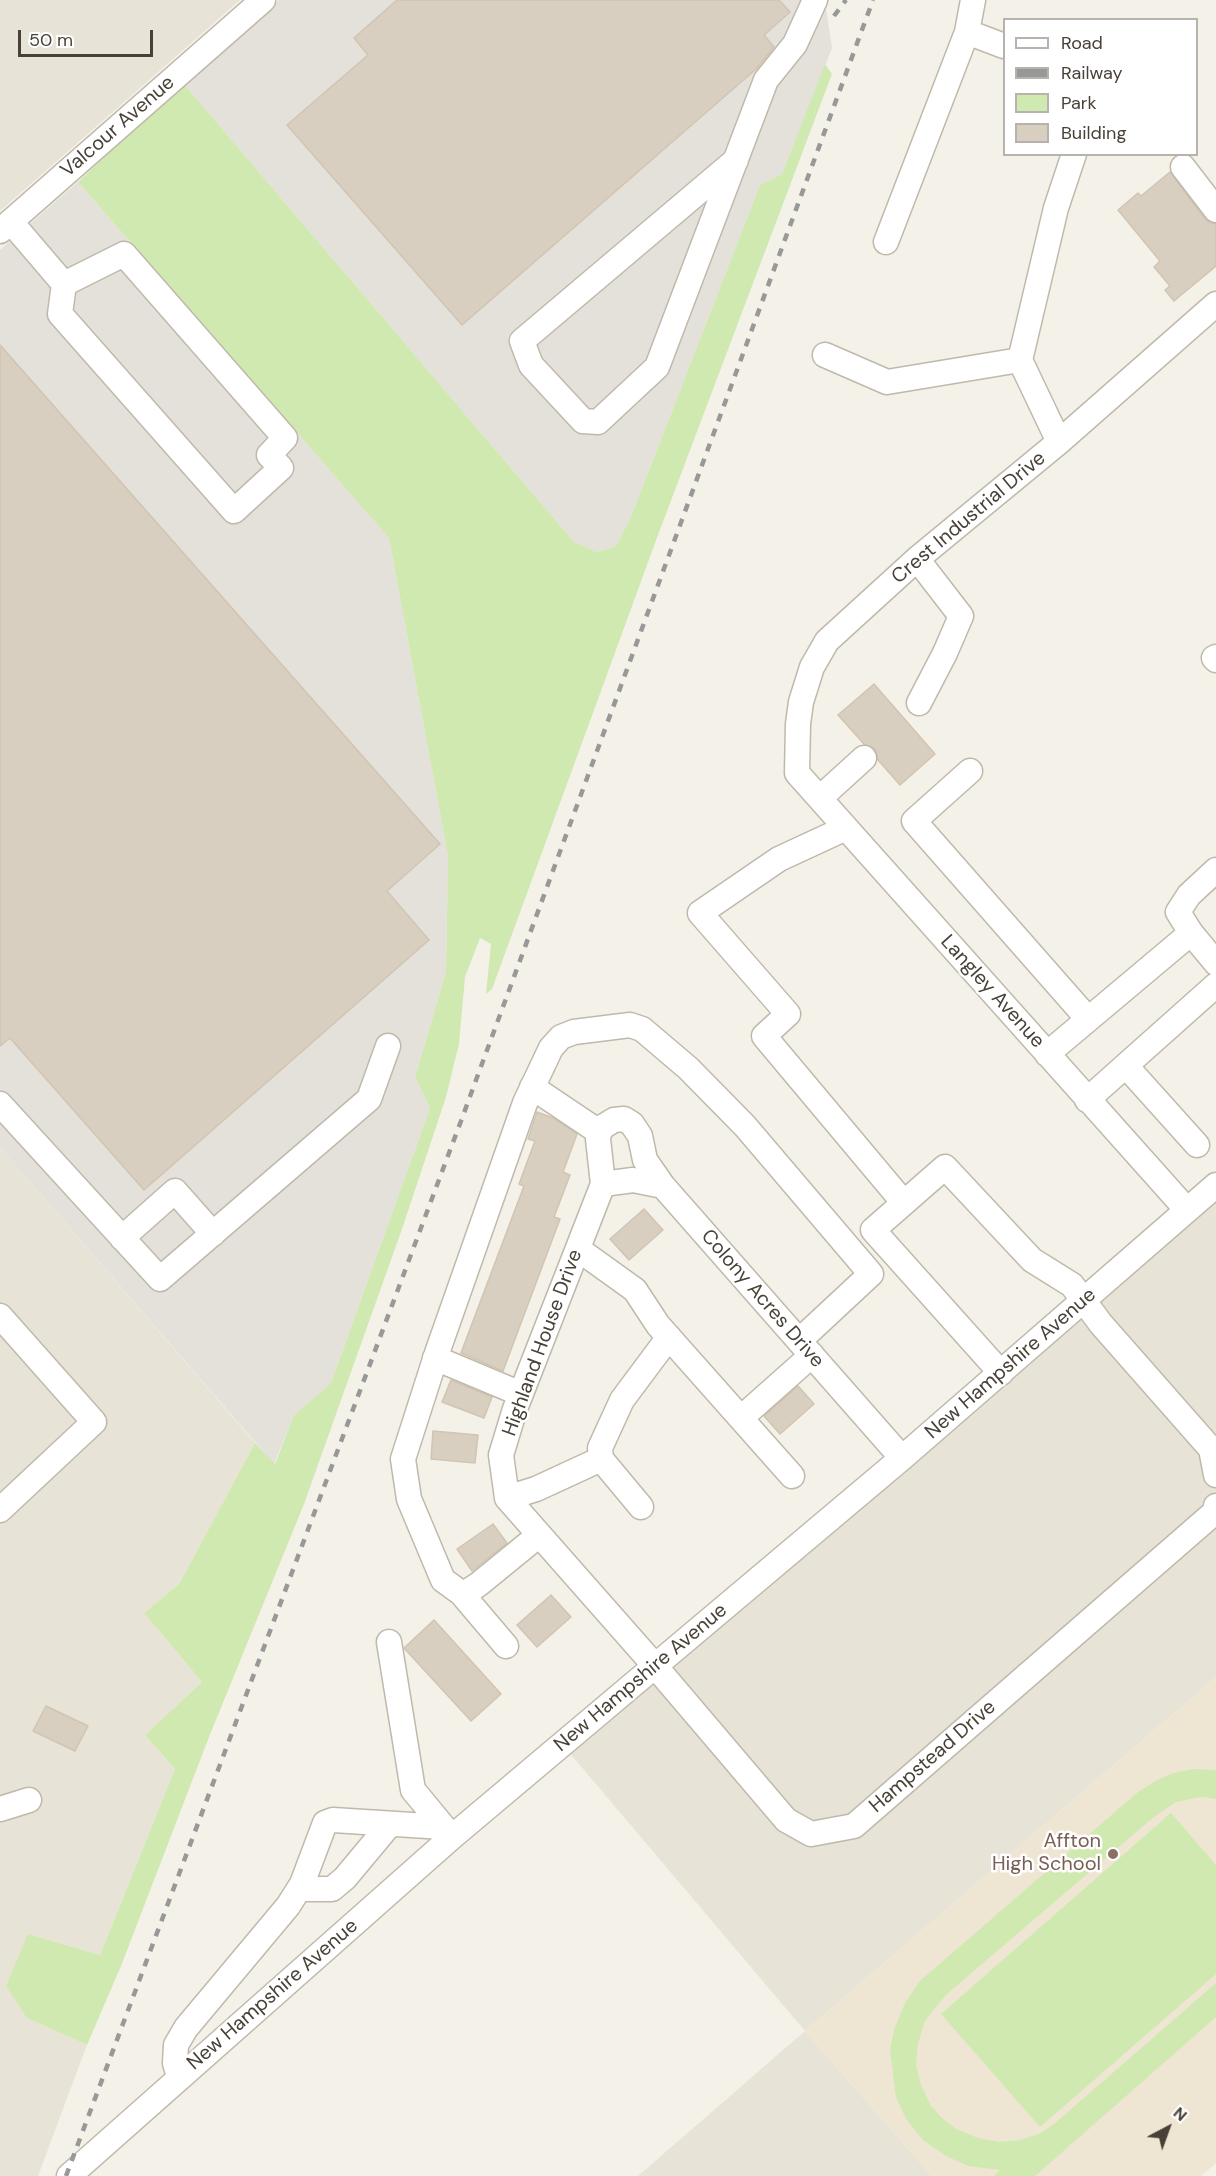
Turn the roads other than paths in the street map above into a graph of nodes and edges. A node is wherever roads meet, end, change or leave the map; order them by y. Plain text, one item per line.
1 (263, 0) edge
2 (815, 0) edge
3 (974, 0) edge
4 (967, 32) junction
5 (1003, 45) edge
6 (1073, 156) edge
7 (736, 160) junction
8 (1183, 167) dead end
9 (1216, 210) edge
10 (5, 226) edge
11 (886, 242) dead end
12 (64, 284) junction
13 (1216, 304) edge
14 (825, 355) dead end
15 (1020, 360) junction
16 (1059, 442) junction
17 (918, 560) junction
18 (919, 703) dead end
19 (864, 758) dead end
20 (970, 771) dead end
21 (797, 773) joint
22 (820, 798) junction
23 (846, 828) junction
24 (1216, 870) edge
25 (1191, 933) junction
26 (1216, 963) edge
27 (1216, 985) edge
28 (1088, 1019) junction
29 (388, 1046) dead end
30 (1047, 1054) junction
31 (1126, 1066) junction
32 (532, 1087) junction
33 (1087, 1100) junction
34 (0, 1104) edge
35 (599, 1132) junction
36 (1197, 1145) dead end
37 (603, 1184) junction
38 (1216, 1185) edge
39 (663, 1186) junction
40 (904, 1203) junction
41 (1187, 1210) junction
42 (213, 1234) junction
43 (122, 1238) junction
44 (578, 1248) junction
45 (1084, 1301) junction
46 (0, 1316) edge
47 (669, 1337) junction
48 (806, 1348) junction
49 (435, 1358) junction
50 (1001, 1373) junction
51 (521, 1394) junction
52 (741, 1419) junction
53 (601, 1458) junction
54 (902, 1458) junction
55 (1216, 1475) edge
56 (792, 1476) dead end
57 (507, 1498) junction
58 (1216, 1506) edge
59 (641, 1507) dead end
60 (0, 1510) edge
61 (539, 1535) junction
62 (461, 1593) junction
63 (389, 1642) dead end
64 (506, 1646) dead end
65 (655, 1666) junction
66 (28, 1800) dead end
67 (0, 1809) edge
68 (390, 1824) junction
69 (448, 1832) junction
70 (299, 1889) junction
71 (179, 2077) junction
72 (69, 2176) edge

1 - 10 street, Valcour Avenue
2 - 7 street
3 - 4 street
4 - 5 street
4 - 11 street
6 - 15 street
7 - 7 street
8 - 9 street
10 - 12 street
12 - 12 street
13 - 16 street, Crest Industrial Drive
14 - 15 street
15 - 16 street
16 - 17 street, Crest Industrial Drive
17 - 18 street
17 - 21 street, Crest Industrial Drive
19 - 22 street
20 - 28 street
21 - 22 street, Langley Avenue
22 - 23 street, Langley Avenue
23 - 30 street, Langley Avenue
23 - 40 street
24 - 25 street
25 - 26 street
25 - 28 street
27 - 31 street
28 - 30 street
29 - 42 street
30 - 33 street, Langley Avenue
31 - 33 street
31 - 36 street
32 - 35 street
32 - 48 street
32 - 49 street
33 - 41 street, Langley Avenue
34 - 43 street
35 - 37 street
35 - 39 street, Colony Acres Drive
37 - 39 street
37 - 44 street, Highland House Drive
38 - 41 street, New Hampshire Avenue
39 - 48 street, Colony Acres Drive
40 - 45 street
40 - 50 street
41 - 45 street, New Hampshire Avenue
42 - 43 street
42 - 43 street
44 - 47 street
44 - 51 street, Highland House Drive
45 - 50 street, New Hampshire Avenue
45 - 55 street
46 - 60 street
47 - 52 street
47 - 53 street
48 - 52 street
48 - 54 street, Colony Acres Drive
49 - 51 street
49 - 62 street
50 - 54 street, New Hampshire Avenue
51 - 57 street, Highland House Drive
52 - 56 street
53 - 57 street
53 - 59 street
54 - 65 street, New Hampshire Avenue
57 - 61 street
58 - 65 street, Hampstead Drive
61 - 62 street
61 - 65 street
62 - 64 street
63 - 69 street
65 - 69 street, New Hampshire Avenue
66 - 67 street
68 - 69 street
68 - 70 street
68 - 70 street
69 - 71 street, New Hampshire Avenue
70 - 71 street
71 - 72 street, New Hampshire Avenue

